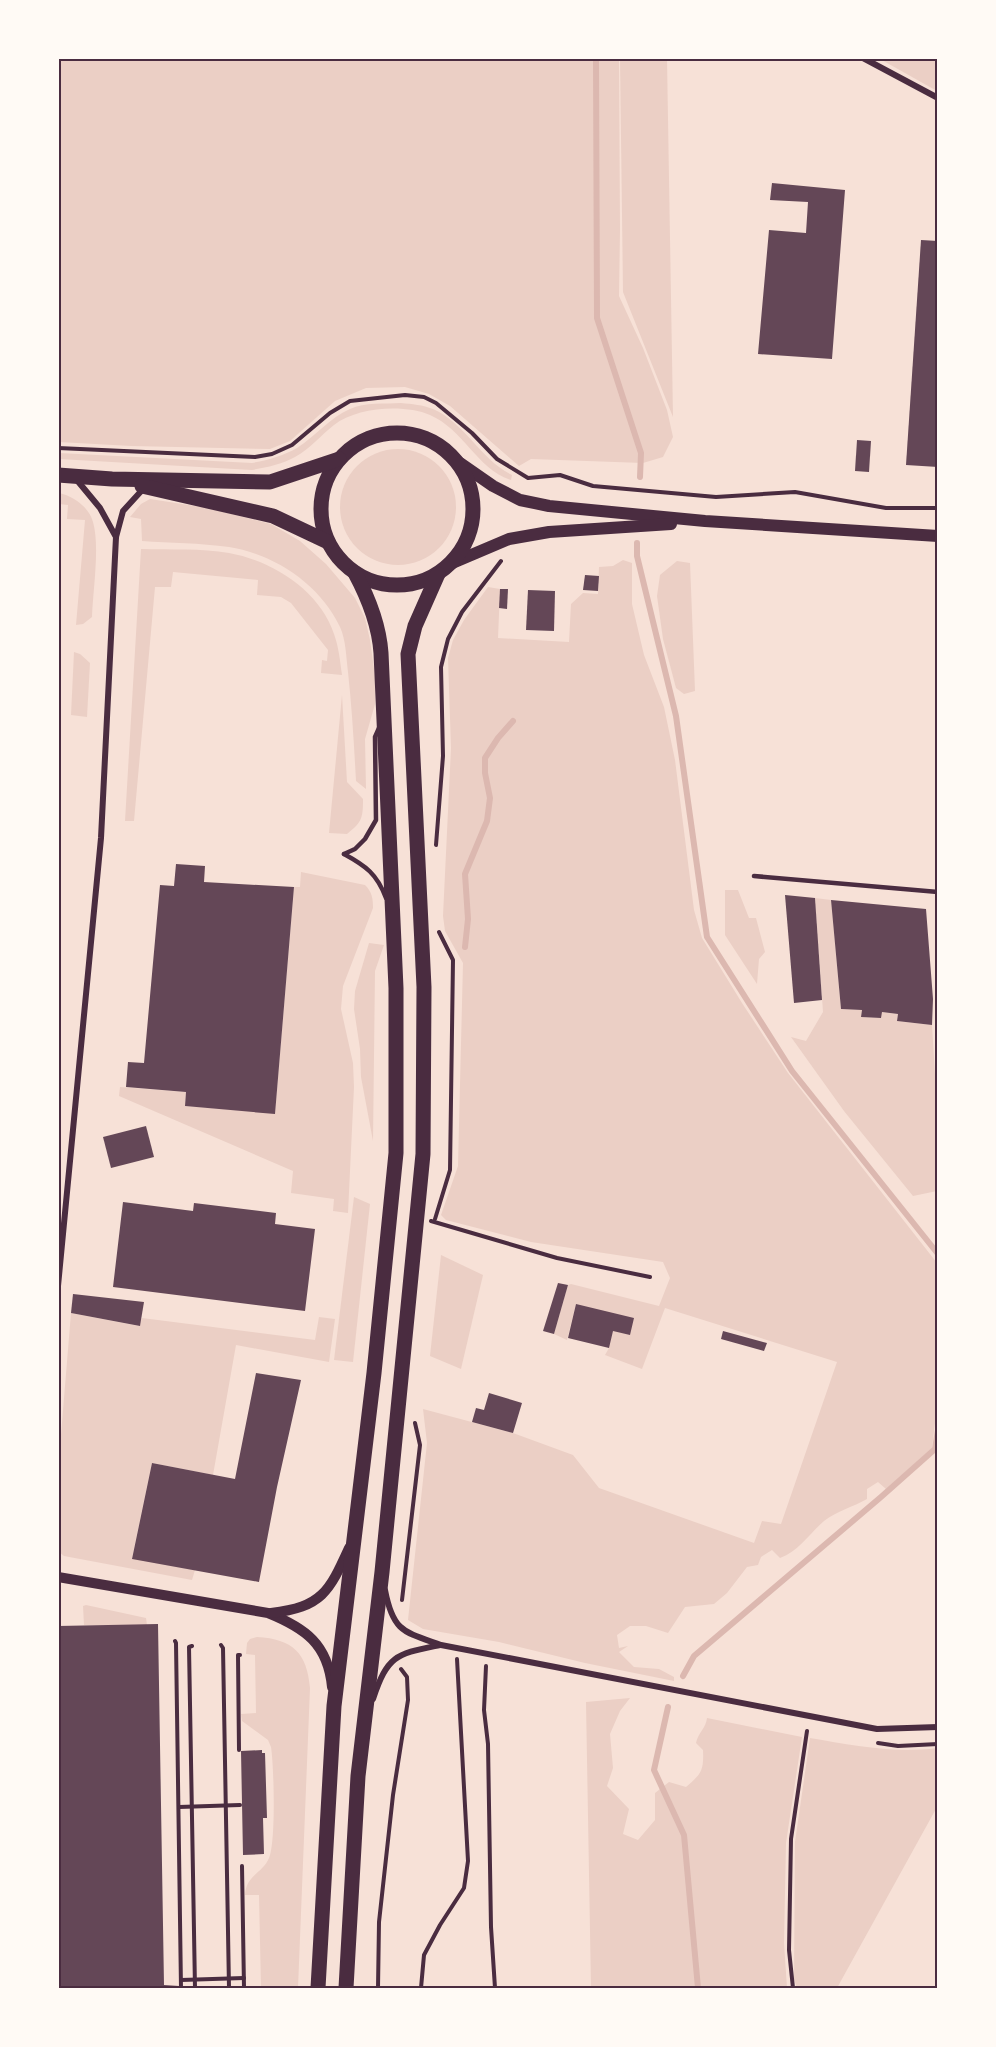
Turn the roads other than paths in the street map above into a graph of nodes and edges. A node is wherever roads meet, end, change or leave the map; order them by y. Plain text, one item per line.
1 (863, 58) edge
2 (938, 98) edge
3 (339, 459) junction
4 (457, 461) junction
5 (66, 476) edge
6 (112, 479) junction
7 (145, 487) junction
8 (705, 521) junction
9 (938, 536) edge
10 (116, 537) junction
11 (328, 542) junction
12 (444, 569) junction
13 (355, 573) junction
14 (383, 718) junction
15 (754, 876) dead end
16 (938, 892) edge
17 (393, 919) junction
18 (58, 1286) edge
19 (353, 1539) junction
20 (382, 1572) junction
21 (58, 1577) edge
22 (268, 1613) junction
23 (441, 1645) junction
24 (334, 1706) junction
25 (364, 1727) junction
26 (938, 1727) edge
27 (318, 1989) edge
28 (346, 1989) edge

1 - 2 street
3 - 4 main road
3 - 6 main road
3 - 11 main road
4 - 8 main road
4 - 12 main road
5 - 6 main road
5 - 10 street
6 - 7 main road
7 - 10 street
7 - 11 main road
8 - 9 main road
8 - 12 main road
10 - 18 street
11 - 13 main road
12 - 13 main road
12 - 20 main road
13 - 14 main road
14 - 17 main road
14 - 17 lane
15 - 16 lane
17 - 19 main road
19 - 22 street
19 - 24 main road
20 - 23 street
20 - 25 main road
21 - 22 street
22 - 24 street
23 - 25 street
23 - 26 street
24 - 27 main road
25 - 28 main road

